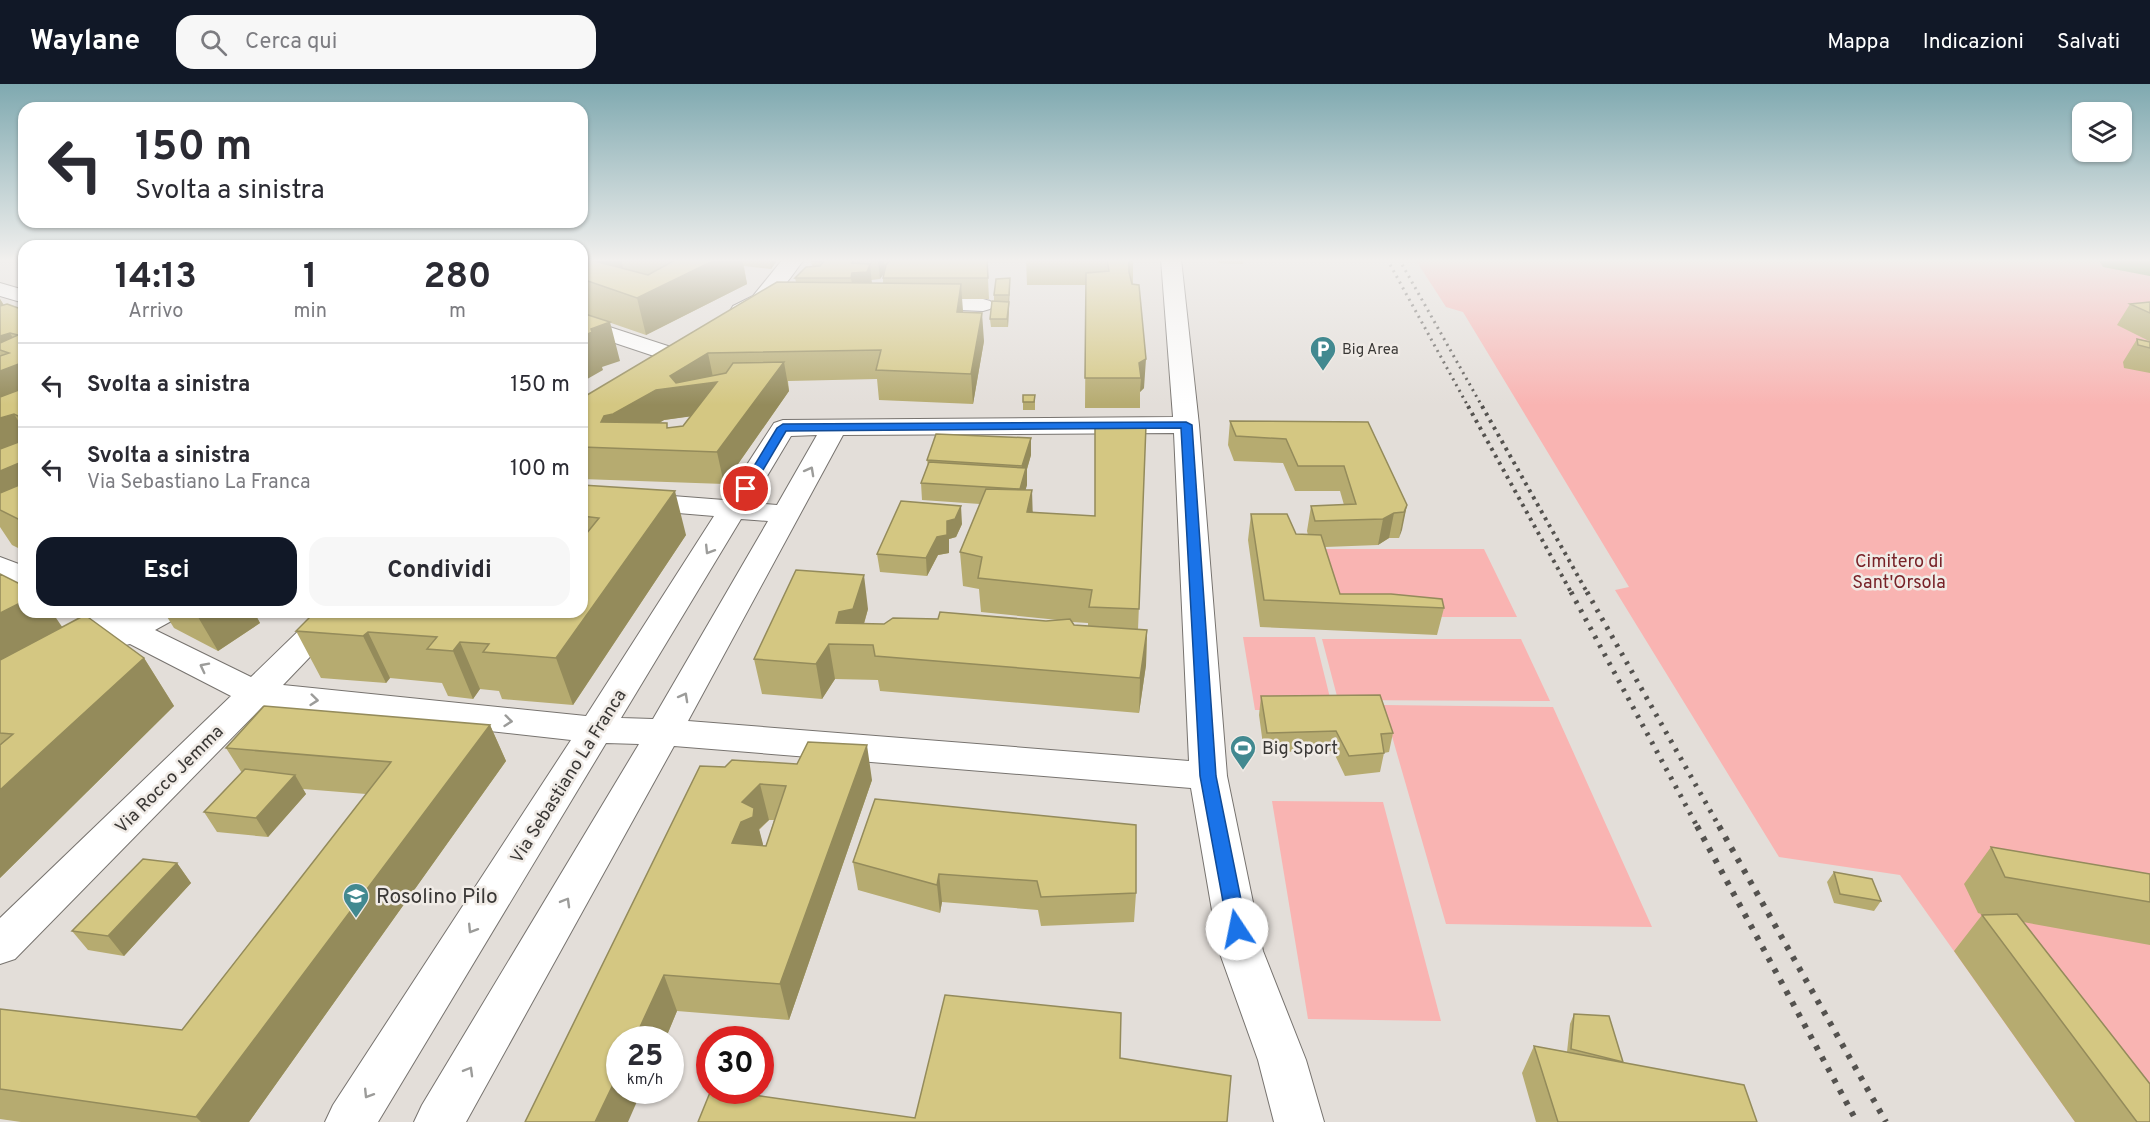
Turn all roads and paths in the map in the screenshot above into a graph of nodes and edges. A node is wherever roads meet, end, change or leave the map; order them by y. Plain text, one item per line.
1 (747, 307) edge
2 (1175, 307) edge
3 (723, 321) edge
4 (588, 326) edge
5 (638, 369) edge
6 (1186, 425) junction
7 (834, 428) junction
8 (588, 498) edge
9 (734, 510) junction
10 (786, 514) junction
11 (0, 566) edge
12 (18, 575) edge
13 (106, 618) edge
14 (153, 618) edge
15 (332, 618) edge
16 (131, 630) junction
17 (91, 652) edge
18 (256, 694) junction
19 (597, 730) junction
20 (664, 732) junction
21 (1208, 776) junction
22 (0, 946) edge
23 (350, 1122) edge
24 (439, 1122) edge
25 (1299, 1122) edge

1 - 3 street
2 - 6 street
4 - 5 street
6 - 7 street
6 - 21 street
7 - 9 street, Via Sebastiano La Franca
10 -> 7 street
8 - 9 street
9 - 10 street
9 -> 19 street, Via Sebastiano La Franca
20 -> 10 street
11 - 12 street
13 - 16 street
14 - 16 street
15 - 18 street, Via Rocco Jemma
16 - 17 street
18 -> 16 street
18 -> 19 street
18 - 22 street, Via Rocco Jemma
19 - 20 street
19 -> 23 street, Via Sebastiano La Franca
20 - 21 street
24 -> 20 street
21 - 25 street

